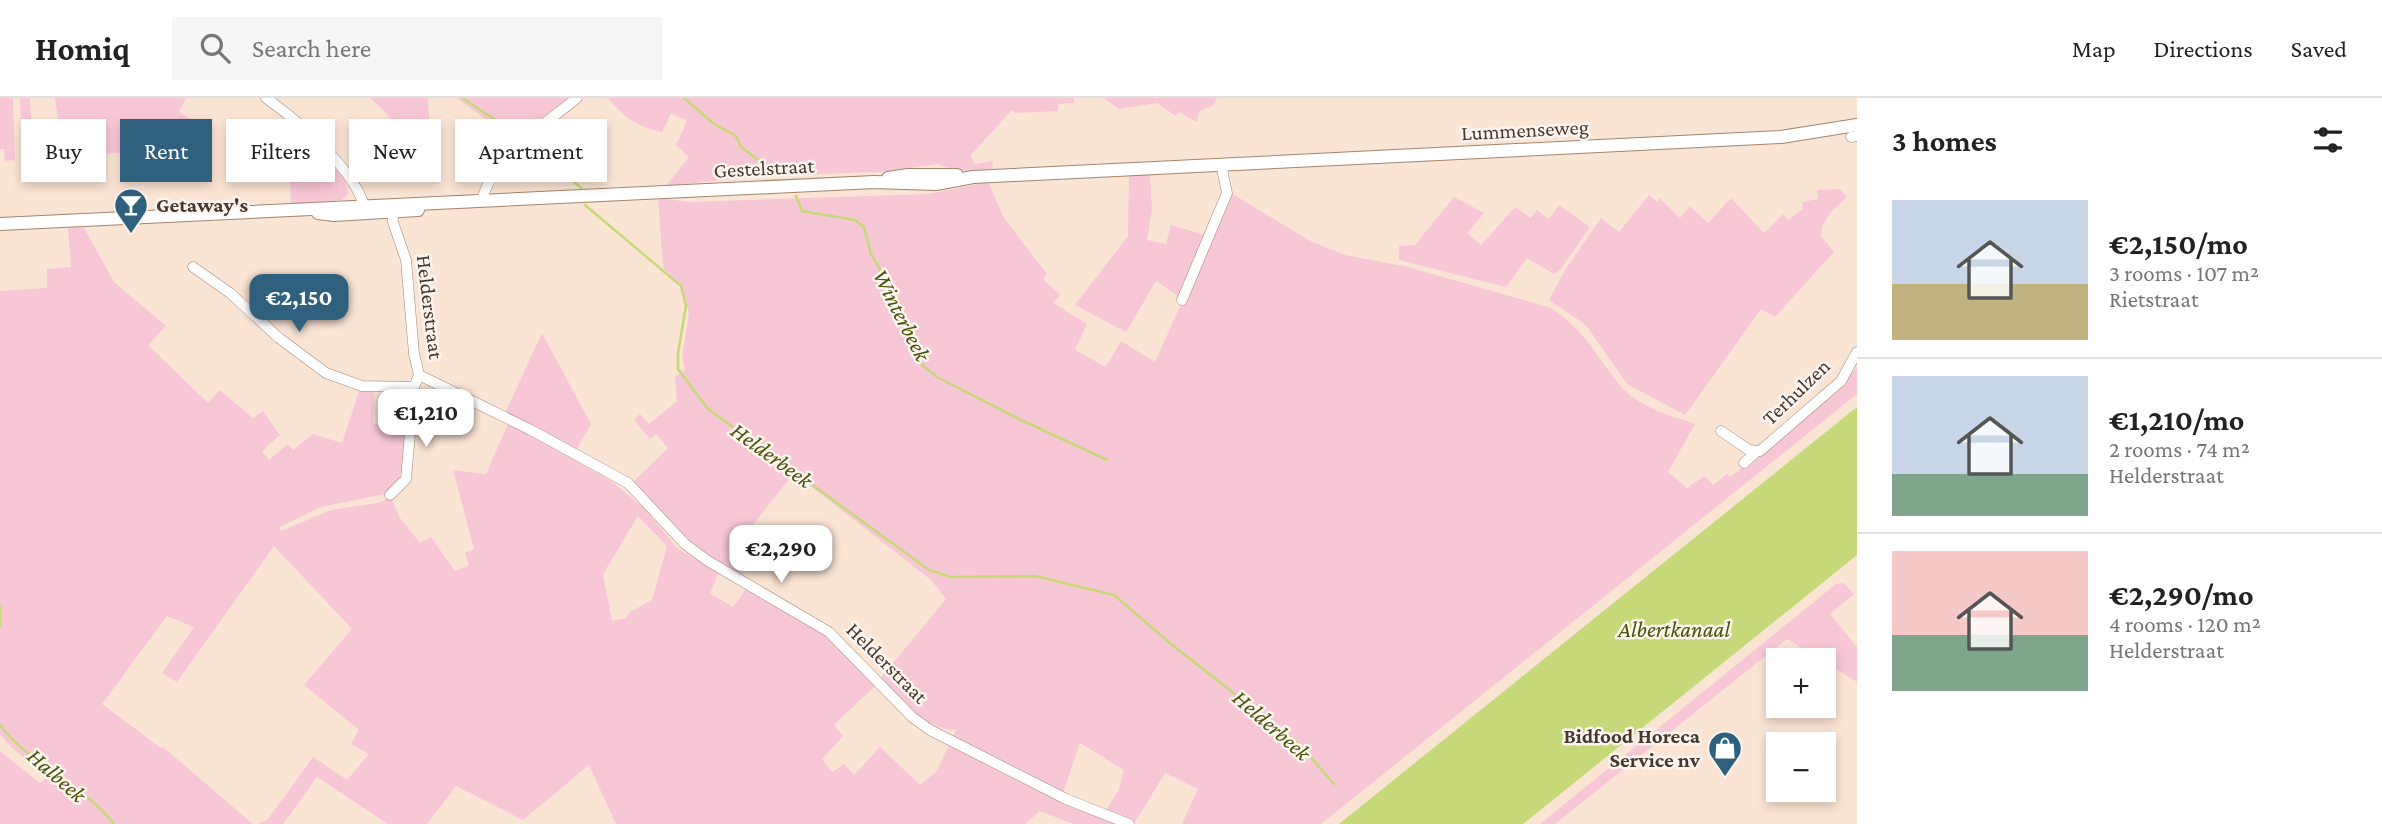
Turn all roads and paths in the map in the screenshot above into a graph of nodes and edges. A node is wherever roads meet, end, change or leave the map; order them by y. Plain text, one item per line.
1 (266, 98) edge
2 (577, 98) edge
3 (1857, 118) edge
4 (1857, 125) edge
5 (1830, 129) junction
6 (1221, 164) junction
7 (970, 177) joint
8 (482, 200) junction
9 (393, 208) junction
10 (365, 209) junction
11 (0, 224) edge
12 (193, 267) dead end
13 (1182, 300) dead end
14 (1857, 352) edge
15 (419, 375) junction
16 (414, 387) junction
17 (1721, 431) dead end
18 (1755, 453) junction
19 (1744, 463) dead end
20 (390, 495) dead end
21 (1129, 824) edge

1 - 10 street
2 - 8 street
3 - 5 main road, Lummenseweg
4 - 5 main road, Lummenseweg
5 - 6 main road, Lummenseweg
6 - 7 main road, Lummenseweg
6 - 13 street
7 - 8 main road, Gestelstraat
8 - 9 main road, Gestelstraat
9 - 10 main road, Gestelstraat
9 - 15 street, Helderstraat
10 - 11 main road, Gestelstraat
12 - 16 street
14 - 18 street, Terhulzen
15 - 16 street, Helderstraat
15 - 21 street, Helderstraat
16 - 20 street, Helderstraat
17 - 18 street, Terhulzen
18 - 19 street, Terhulzen

